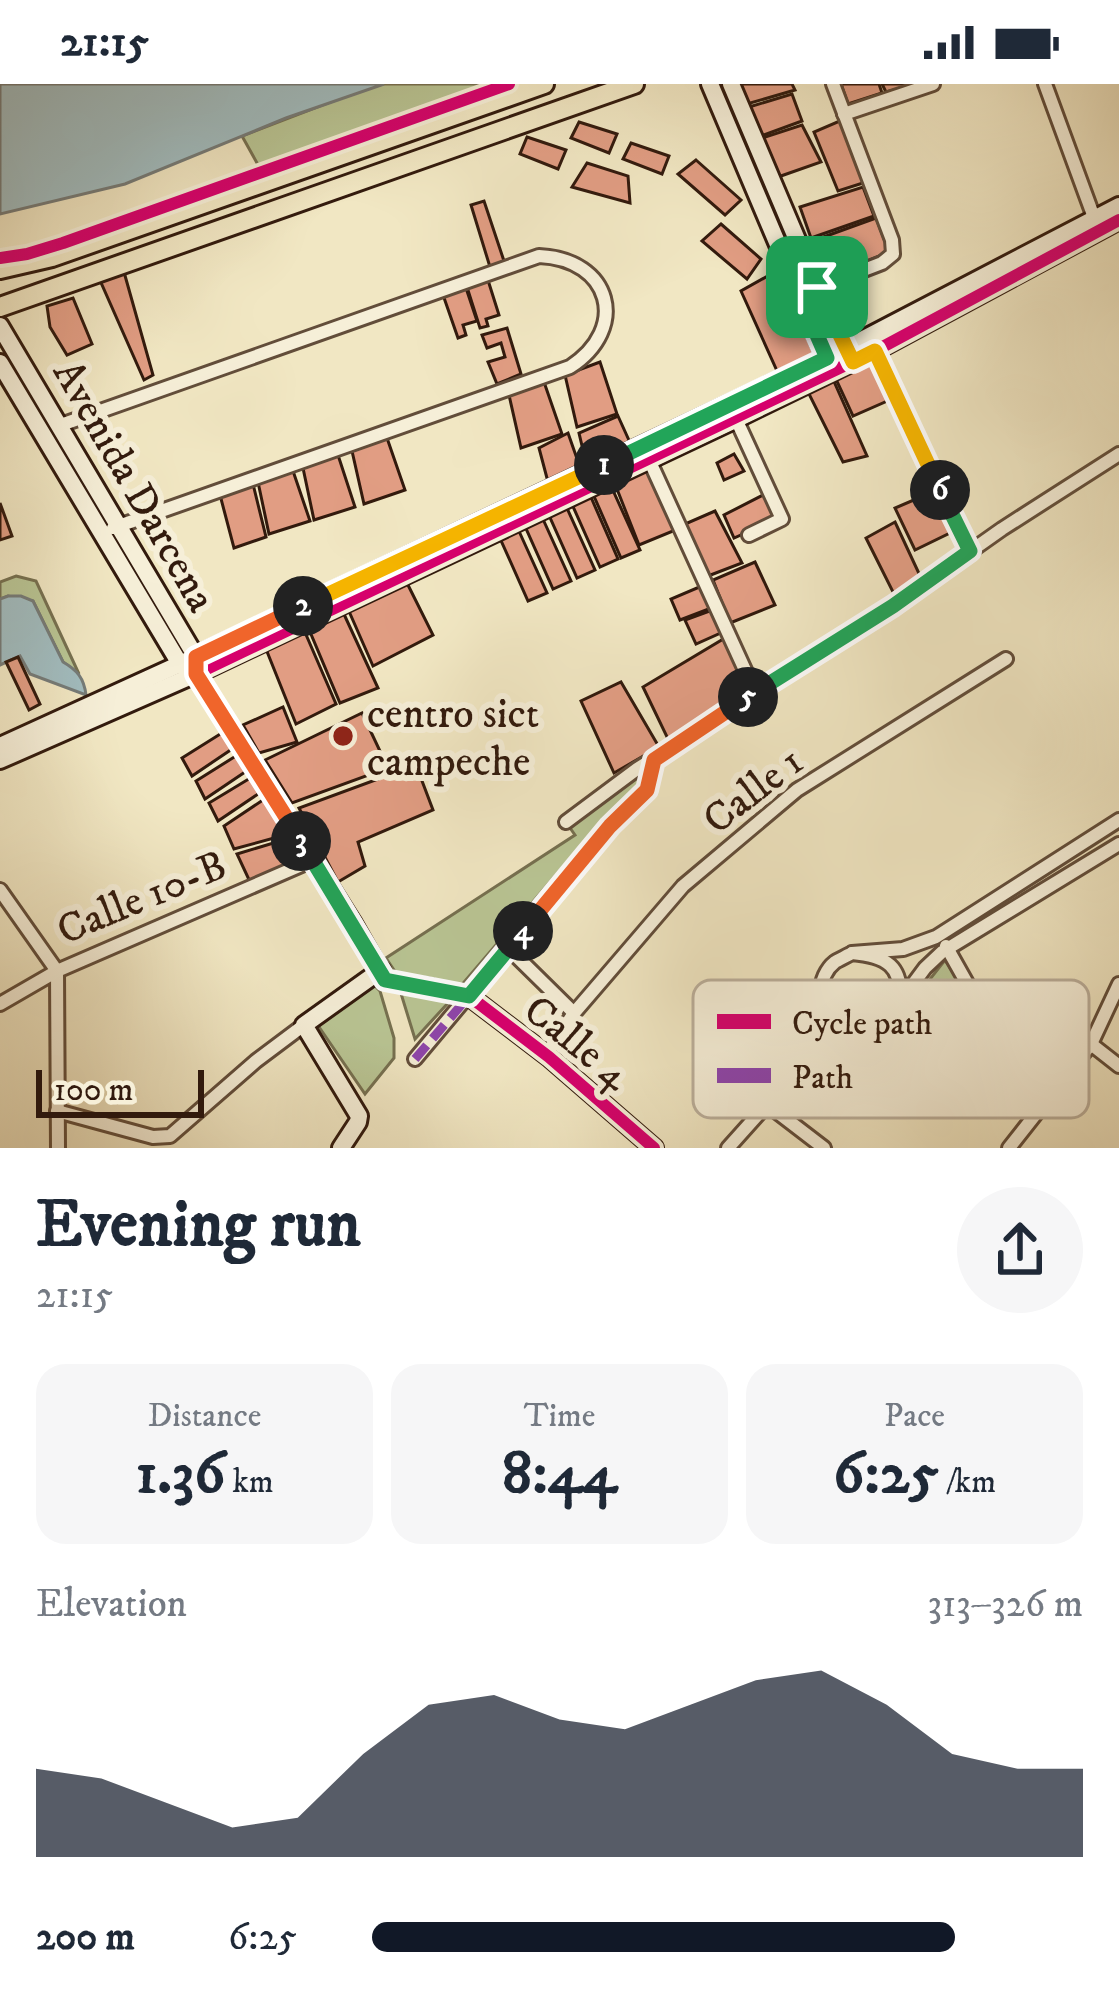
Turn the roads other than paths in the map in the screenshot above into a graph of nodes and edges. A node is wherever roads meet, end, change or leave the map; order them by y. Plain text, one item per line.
1 (544, 84) edge
2 (634, 84) edge
3 (710, 84) edge
4 (730, 84) edge
5 (833, 84) edge
6 (933, 84) edge
7 (1045, 84) edge
8 (844, 114) junction
9 (762, 181) junction
10 (1119, 206) edge
11 (1119, 220) edge
12 (1096, 224) junction
13 (0, 269) edge
14 (809, 292) junction
15 (0, 307) edge
16 (0, 326) edge
17 (875, 351) junction
18 (849, 355) junction
19 (0, 363) edge
20 (829, 365) junction
21 (736, 418) junction
22 (58, 426) junction
23 (646, 453) junction
24 (1119, 454) edge
25 (110, 529) junction
26 (749, 535) dead end
27 (970, 551) junction
28 (1006, 659) dead end
29 (190, 665) junction
30 (755, 692) junction
31 (0, 746) edge
32 (0, 760) edge
33 (654, 760) junction
34 (1119, 820) edge
35 (566, 822) dead end
36 (1101, 833) junction
37 (1117, 848) edge
38 (313, 860) junction
39 (0, 890) edge
40 (940, 935) junction
41 (508, 948) junction
42 (948, 949) junction
43 (852, 953) junction
44 (57, 971) junction
45 (383, 975) junction
46 (824, 980) edge
47 (899, 980) edge
48 (916, 980) edge
49 (965, 980) edge
50 (1119, 984) edge
51 (469, 996) junction
52 (0, 1004) edge
53 (574, 1012) junction
54 (304, 1025) junction
55 (1091, 1044) junction
56 (1089, 1047) edge
57 (546, 1055) junction
58 (415, 1059) dead end
59 (1119, 1066) edge
60 (57, 1111) junction
61 (757, 1118) edge
62 (783, 1118) edge
63 (1033, 1118) edge
64 (735, 1146) edge
65 (58, 1148) edge
66 (341, 1148) edge
67 (654, 1148) edge
68 (824, 1148) edge
69 (1009, 1148) edge

1 - 13 main road
2 - 15 main road
3 - 9 street
4 - 9 street
5 - 8 street
6 - 8 street
7 - 12 street
8 - 14 street
9 - 14 street
10 - 12 street
11 - 12 street
12 - 17 street
12 - 18 street
14 - 18 street
14 - 20 street
16 - 22 street, Avenida Darcena
17 - 18 street
17 - 27 street
18 - 20 street
19 - 25 street, Avenida Darcena
20 - 21 street
20 - 23 street
21 - 23 street
21 - 26 street
22 - 25 street, Avenida Darcena
22 - 25 street
23 - 29 street
23 - 30 street
24 - 27 street
25 - 29 street, Avenida Darcena
27 - 30 street
28 - 53 street, Calle 1
29 - 31 street
29 - 32 street
29 - 38 street
30 - 33 street
33 - 35 street
33 - 41 street
34 - 36 street
36 - 37 street
36 - 40 street
37 - 42 street
38 - 44 street, Calle 10-B
38 - 45 street
39 - 44 street
40 - 42 street
40 - 43 street
41 - 51 street
41 - 53 street
42 - 48 street
42 - 49 street
43 - 46 street
43 - 47 street
44 - 52 street, Calle 10-B
44 - 60 street
45 - 51 street, Calle 4
45 - 54 street
50 - 55 street
51 - 57 street, Calle 4
51 - 58 street
53 - 57 street, Calle 1
54 - 60 street
54 - 66 street
55 - 56 street
55 - 59 street
57 - 67 street, Calle 4
60 - 65 street
61 - 64 street
62 - 68 street
63 - 69 street

